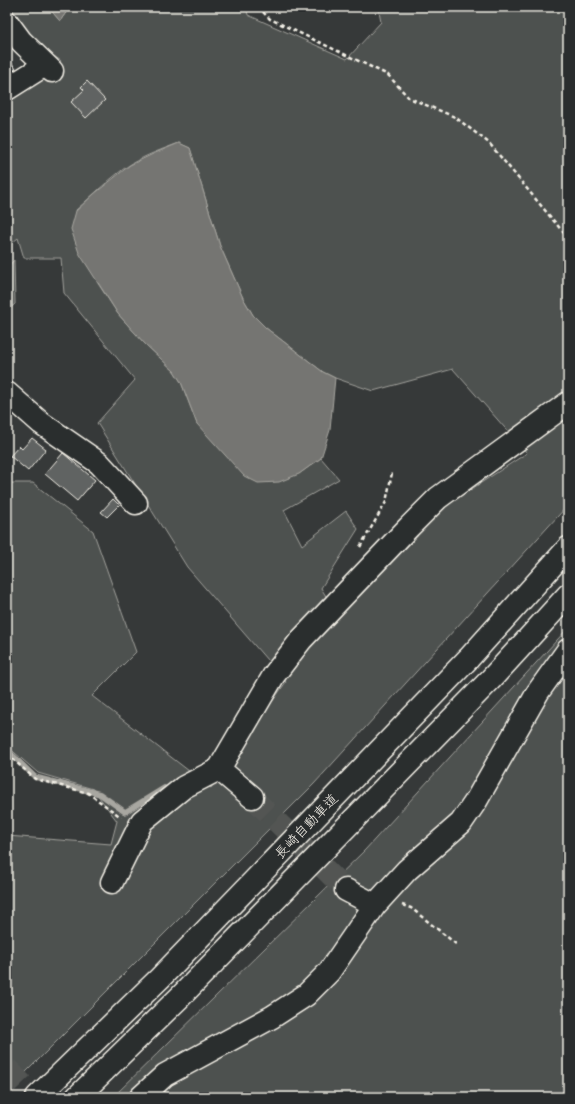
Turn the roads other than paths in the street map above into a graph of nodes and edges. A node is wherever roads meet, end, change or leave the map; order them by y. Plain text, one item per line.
1 (7, 22) edge
2 (7, 89) edge
3 (7, 393) edge
4 (568, 403) edge
5 (136, 503) dead end
6 (568, 548) edge
7 (568, 595) edge
8 (568, 650) edge
9 (219, 769) junction
10 (252, 797) tunnel mouth
11 (112, 882) dead end
12 (346, 890) tunnel mouth
13 (375, 905) junction
14 (37, 1097) edge
15 (77, 1097) edge
16 (141, 1097) edge

1 - 2 main road
3 - 5 main road
4 - 9 main road
6 - 14 main road, 長崎自動車道
7 - 15 main road
8 - 13 main road
9 - 10 main road
9 - 11 main road
12 - 13 main road
13 - 16 main road

